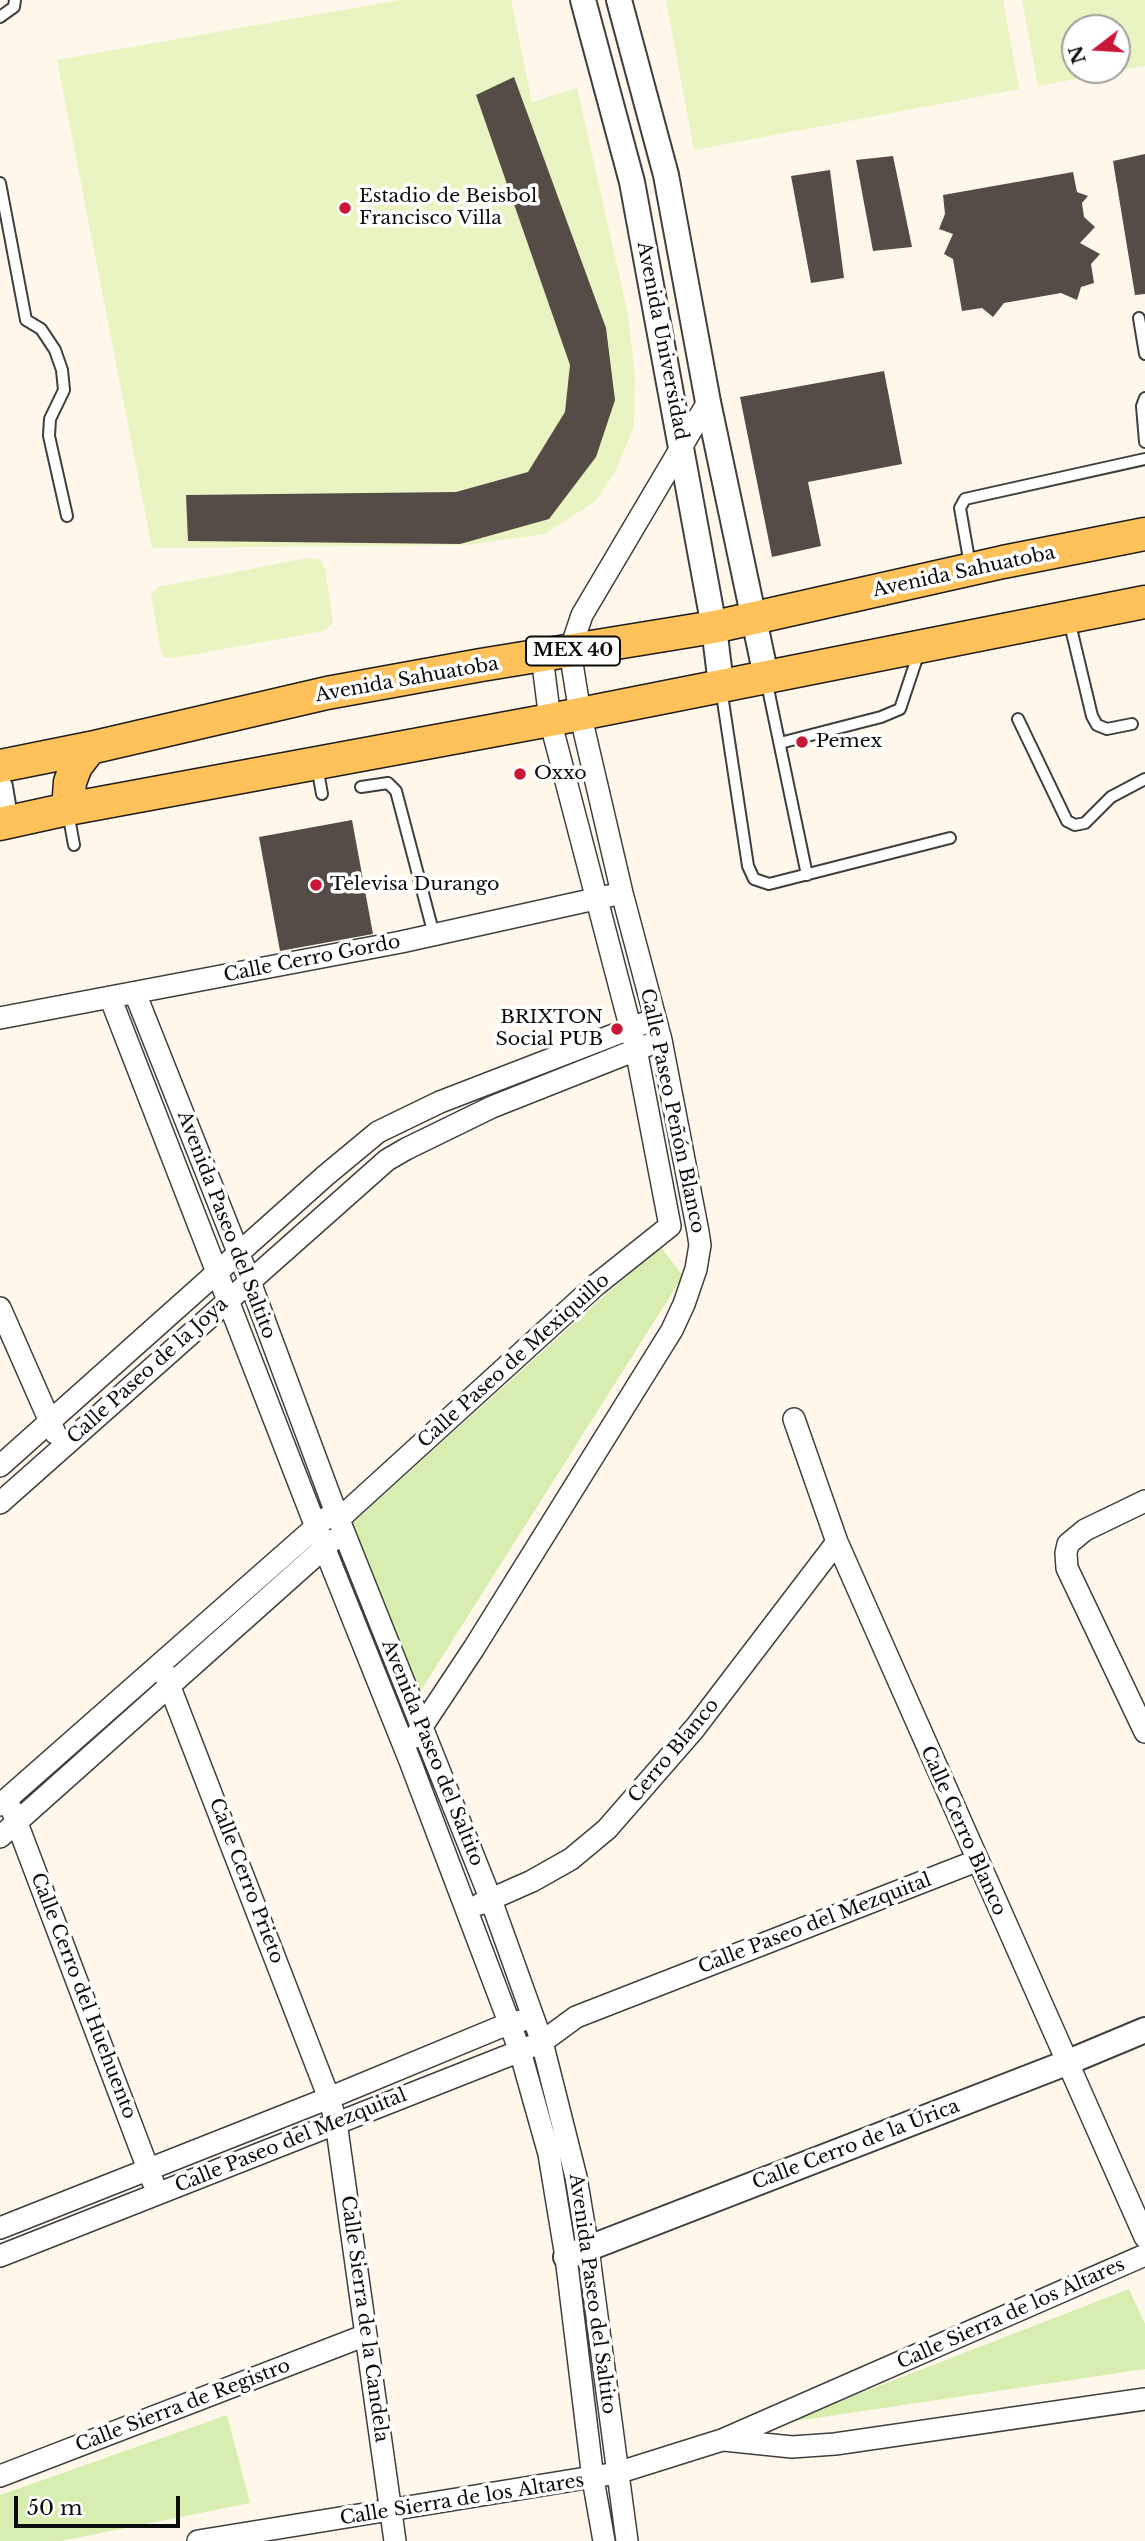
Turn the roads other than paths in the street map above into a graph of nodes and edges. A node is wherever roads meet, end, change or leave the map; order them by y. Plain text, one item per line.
1 (15, 0) edge
2 (583, 0) edge
3 (619, 0) edge
4 (0, 17) edge
5 (666, 175) junction
6 (632, 182) junction
7 (0, 183) edge
8 (1139, 318) dead end
9 (1145, 354) edge
10 (1145, 398) edge
11 (708, 402) junction
12 (1145, 442) edge
13 (681, 445) junction
14 (1145, 459) edge
15 (67, 516) dead end
16 (1145, 534) edge
17 (970, 570) junction
18 (1145, 602) edge
19 (1068, 617) junction
20 (754, 619) junction
21 (714, 627) junction
22 (921, 646) junction
23 (556, 654) junction
24 (766, 676) junction
25 (721, 685) junction
26 (580, 713) junction
27 (1018, 719) dead end
28 (550, 720) junction
29 (1132, 724) dead end
30 (780, 743) junction
31 (90, 748) junction
32 (316, 762) junction
33 (0, 765) edge
34 (1145, 779) edge
35 (0, 787) edge
36 (361, 787) dead end
37 (322, 794) dead end
38 (68, 809) junction
39 (3, 824) edge
40 (950, 838) dead end
41 (75, 845) dead end
42 (807, 875) junction
43 (622, 893) junction
44 (595, 899) junction
45 (434, 935) junction
46 (135, 993) junction
47 (110, 997) junction
48 (0, 1018) edge
49 (658, 1030) junction
50 (633, 1039) junction
51 (670, 1226) junction
52 (698, 1232) junction
53 (238, 1254) junction
54 (217, 1272) junction
55 (250, 1282) junction
56 (227, 1300) junction
57 (0, 1308) edge
58 (794, 1419) dead end
59 (50, 1421) junction
60 (62, 1448) junction
61 (0, 1466) edge
62 (1145, 1501) edge
63 (0, 1503) edge
64 (339, 1520) junction
65 (316, 1527) junction
66 (837, 1542) junction
67 (324, 1548) junction
68 (161, 1664) junction
69 (171, 1686) junction
70 (422, 1728) junction
71 (1144, 1729) edge
72 (406, 1750) junction
73 (3, 1802) edge
74 (17, 1821) junction
75 (0, 1837) edge
76 (976, 1861) junction
77 (491, 1900) junction
78 (468, 1909) junction
79 (576, 2017) junction
80 (533, 2018) junction
81 (510, 2023) junction
82 (1145, 2029) edge
83 (542, 2042) junction
84 (520, 2051) junction
85 (1066, 2063) junction
86 (329, 2098) junction
87 (336, 2122) junction
88 (148, 2169) junction
89 (158, 2194) junction
90 (0, 2228) edge
91 (1145, 2237) edge
92 (577, 2253) junction
93 (1145, 2255) edge
94 (0, 2256) edge
95 (366, 2335) junction
96 (1145, 2399) edge
97 (722, 2440) junction
98 (617, 2473) junction
99 (0, 2476) edge
100 (593, 2479) junction
101 (390, 2511) junction
102 (198, 2541) edge
103 (395, 2541) edge
104 (604, 2541) edge
105 (627, 2541) edge

1 - 4 lane
2 - 6 street, Avenida Universidad
3 - 5 street, Avenida Universidad
5 - 6 street
5 - 11 street, Avenida Universidad
6 - 13 street, Avenida Universidad
7 - 15 lane
8 - 9 lane
10 - 12 lane
11 - 13 street
11 - 20 street, Avenida Universidad
13 - 21 street, Avenida Universidad
13 - 23 street
14 - 17 lane
16 - 17 main road, Avenida Sahuatoba / MEX 40
17 - 20 main road, Avenida Sahuatoba / MEX 40
18 - 19 main road
19 - 22 main road
19 - 29 lane
20 - 21 main road, Avenida Sahuatoba / MEX 40
20 - 24 street, Avenida Universidad
21 - 23 main road, Avenida Sahuatoba / MEX 40
21 - 25 street, Avenida Universidad
22 - 24 main road
22 - 30 lane
23 - 26 street, Calle Paseo Peñón Blanco
23 - 28 street, Calle Paseo Peñón Blanco
23 - 31 main road, Avenida Sahuatoba / MEX 40
24 - 25 main road
24 - 30 lane
25 - 26 main road
25 - 42 lane
26 - 28 main road
26 - 43 street, Calle Paseo Peñón Blanco
27 - 34 lane
28 - 32 main road
28 - 44 street, Calle Paseo Peñón Blanco
30 - 42 lane
31 - 33 main road, Avenida Sahuatoba / MEX 40
31 - 38 main road
32 - 37 lane
32 - 38 main road
35 - 39 street
36 - 45 lane
38 - 39 main road
38 - 41 lane
40 - 42 lane
43 - 44 street, Calle Cerro Gordo
43 - 49 street, Calle Paseo Peñón Blanco
44 - 45 street, Calle Cerro Gordo
44 - 50 street, Calle Paseo Peñón Blanco
45 - 46 street, Calle Cerro Gordo
46 - 47 street, Calle Cerro Gordo
46 - 53 street, Avenida Paseo del Saltito
47 - 48 street, Calle Cerro Gordo
47 - 54 street, Avenida Paseo del Saltito
49 - 50 street, Calle Paseo de la Joya
49 - 52 street, Calle Paseo Peñón Blanco
50 - 51 street, Calle Paseo Peñón Blanco
50 - 53 street, Calle Paseo de la Joya
50 - 55 street, Calle Paseo de la Joya
51 - 52 street
51 - 64 street, Calle Paseo de Mexiquillo
52 - 70 street, Calle Paseo Peñón Blanco
53 - 54 street, Calle Paseo de la Joya
53 - 55 street, Avenida Paseo del Saltito
54 - 56 street, Avenida Paseo del Saltito
54 - 59 street, Calle Paseo de la Joya
55 - 56 street, Calle Paseo de la Joya
55 - 64 street, Avenida Paseo del Saltito
56 - 60 street, Calle Paseo de la Joya
56 - 65 street, Avenida Paseo del Saltito
57 - 59 street
58 - 66 street, Calle Cerro Blanco
59 - 60 street
59 - 61 street, Calle Paseo de la Joya
60 - 63 street, Calle Paseo de la Joya
62 - 71 street
64 - 65 street, Calle Paseo de Mexiquillo
64 - 67 street, Calle Paseo de Mexiquillo
64 - 70 street, Avenida Paseo del Saltito
65 - 67 street, Avenida Paseo del Saltito
65 - 68 street, Calle Paseo de Mexiquillo
66 - 76 street, Calle Cerro Blanco
66 - 77 street, Cerro Blanco
67 - 69 street, Calle Paseo de Mexiquillo
67 - 72 street, Avenida Paseo del Saltito
68 - 69 street, Calle Cerro Prieto
68 - 73 street, Calle Paseo de Mexiquillo
69 - 74 street, Calle Paseo de Mexiquillo
69 - 86 street, Calle Cerro Prieto
70 - 72 street, Calle Paseo Peñón Blanco
70 - 77 street, Avenida Paseo del Saltito
72 - 78 street, Avenida Paseo del Saltito
73 - 74 street, Calle Cerro del Huehuento
74 - 75 street, Calle Paseo de Mexiquillo
74 - 88 street, Calle Cerro del Huehuento
76 - 79 street, Calle Paseo del Mezquital
76 - 85 street, Calle Cerro Blanco
77 - 78 street, Cerro Blanco
77 - 80 street, Avenida Paseo del Saltito
78 - 81 street, Avenida Paseo del Saltito
79 - 80 street, Calle Paseo del Mezquital
79 - 83 street, Calle Paseo del Mezquital
80 - 81 street, Calle Paseo del Mezquital
80 - 83 street, Avenida Paseo del Saltito
81 - 84 street, Avenida Paseo del Saltito
81 - 86 street, Calle Paseo del Mezquital
82 - 85 street, Calle Cerro de la Úrica
83 - 84 street, Calle Paseo del Mezquital
83 - 92 street, Avenida Paseo del Saltito
84 - 87 street, Calle Paseo del Mezquital
84 - 92 street, Avenida Paseo del Saltito
85 - 91 street, Calle Cerro Blanco
85 - 92 street, Calle Cerro de la Úrica
86 - 87 street, Calle Sierra de la Candela
86 - 88 street, Calle Paseo del Mezquital
87 - 89 street, Calle Paseo del Mezquital
87 - 95 street, Calle Sierra de la Candela
88 - 89 street, Calle Cerro del Huehuento
88 - 90 street, Calle Paseo del Mezquital
89 - 94 street, Calle Paseo del Mezquital
92 - 98 street, Avenida Paseo del Saltito
92 - 100 street, Avenida Paseo del Saltito
93 - 97 street, Calle Sierra de los Altares
95 - 99 street, Calle Sierra de Registro
95 - 101 street, Calle Sierra de la Candela
96 - 97 street, Calle Sierra de los Altares
97 - 98 street, Calle Sierra de los Altares
98 - 100 street, Calle Sierra de los Altares
98 - 105 street, Avenida Paseo del Saltito
100 - 101 street, Calle Sierra de los Altares
100 - 104 street, Avenida Paseo del Saltito
101 - 102 street, Calle Sierra de los Altares
101 - 103 street, Calle Sierra de la Candela

